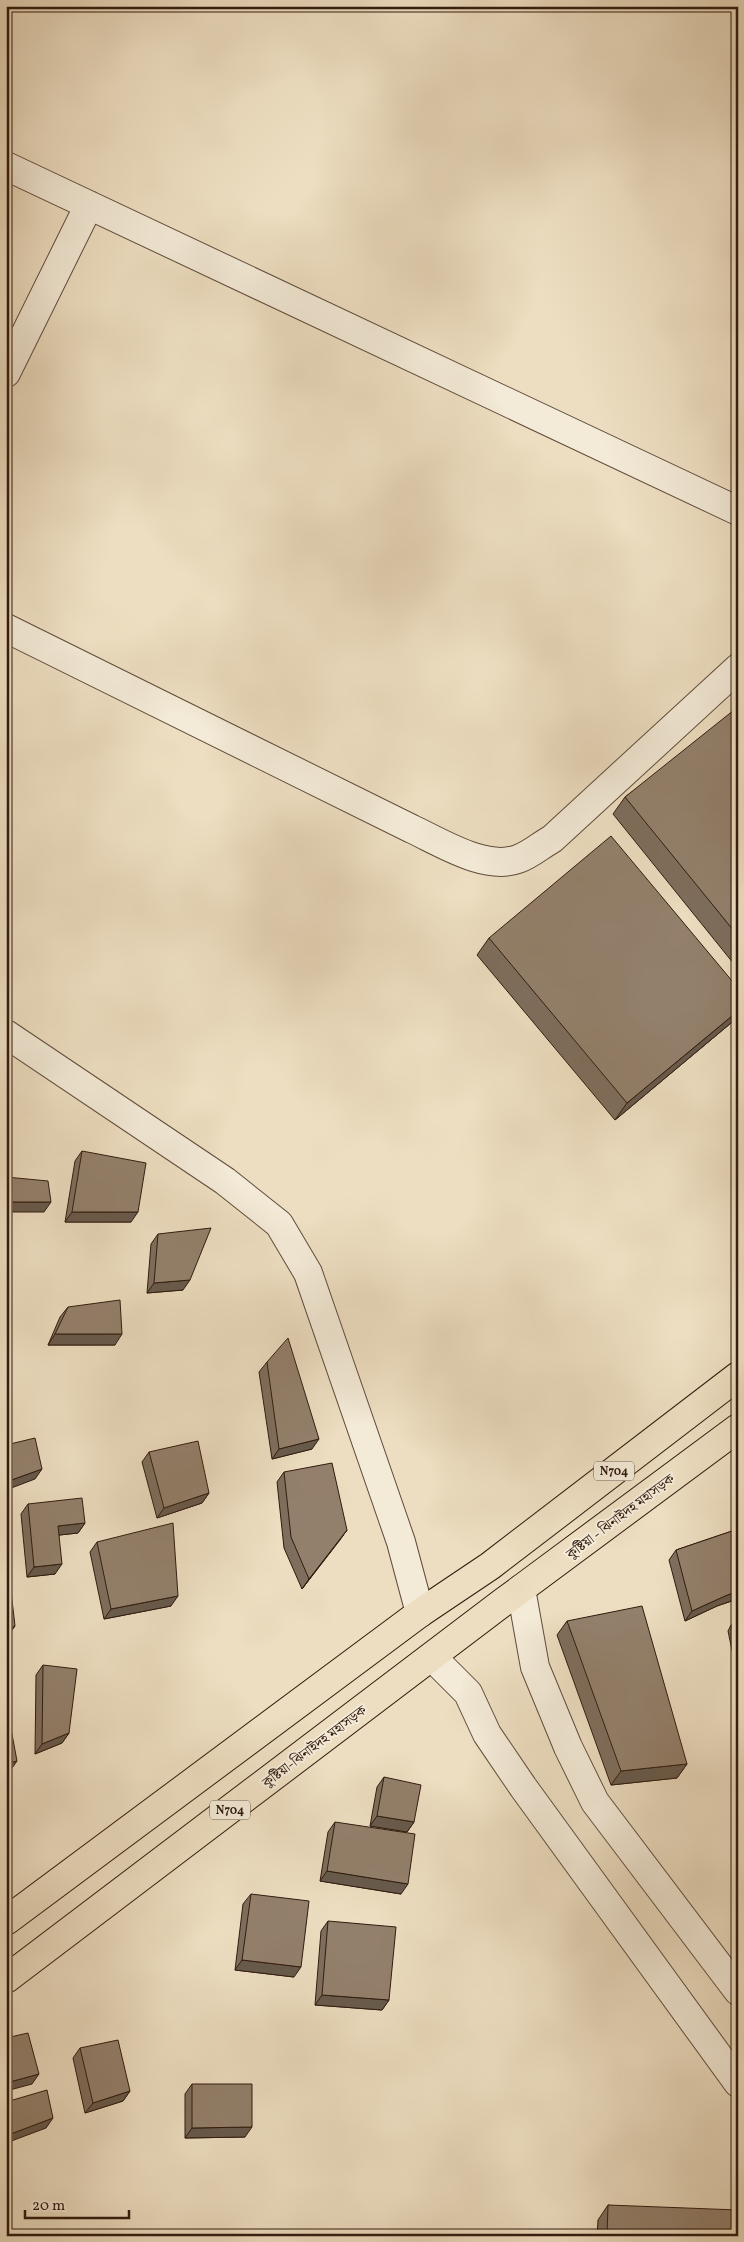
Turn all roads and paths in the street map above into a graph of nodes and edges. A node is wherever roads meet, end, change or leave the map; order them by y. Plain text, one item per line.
1 (6, 166) edge
2 (89, 205) junction
3 (6, 373) edge
4 (738, 511) edge
5 (6, 628) edge
6 (738, 668) edge
7 (6, 1034) edge
8 (738, 1376) edge
9 (738, 1428) edge
10 (512, 1596) junction
11 (430, 1607) junction
12 (443, 1649) junction
13 (6, 1921) edge
14 (6, 1979) edge
15 (738, 1991) edge
16 (738, 2083) edge

1 - 2 street
2 - 3 street
2 - 4 street
5 - 6 street
7 - 11 street
8 - 11 highway, N704
9 - 10 highway, কুষ্টিয়া - ঝিনাইদহ মহাসড়ক / N704
10 - 12 highway, কুষ্টিয়া-ঝিনাইদহ মহাসড়ক / N704
10 - 15 street
11 - 13 highway, N704
12 - 14 highway, কুষ্টিয়া-ঝিনাইদহ মহাসড়ক / N704
12 - 16 street

